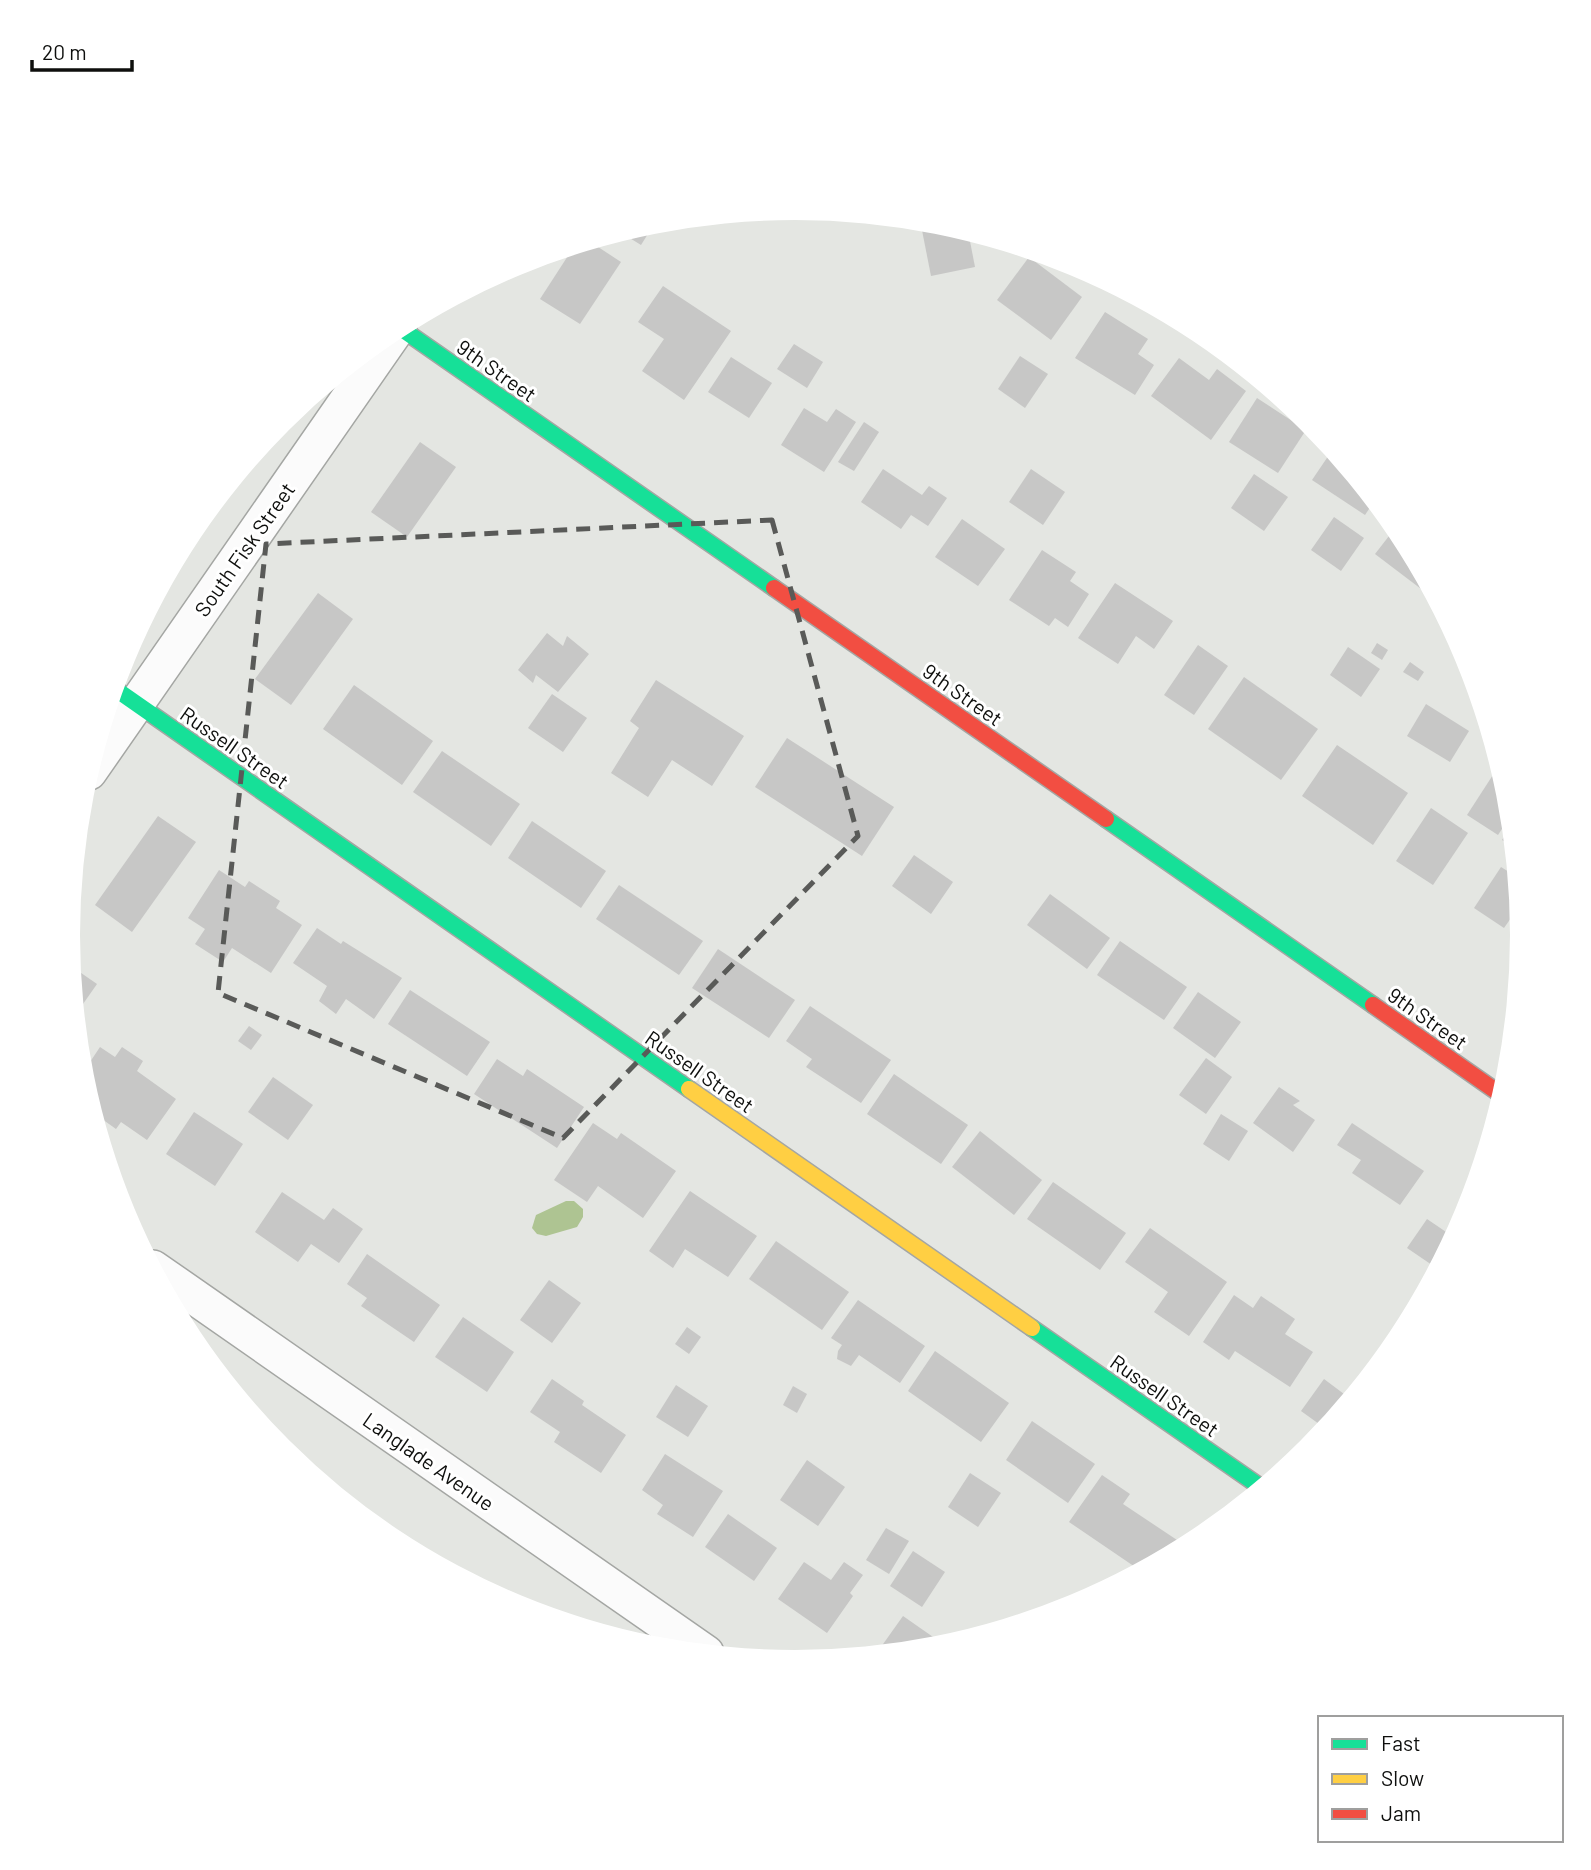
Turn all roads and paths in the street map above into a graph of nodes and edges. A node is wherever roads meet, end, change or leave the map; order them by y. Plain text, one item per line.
1 (409, 333) edge
2 (377, 355) edge
3 (125, 696) edge
4 (114, 720) edge
5 (1493, 1089) edge
6 (169, 1279) edge
7 (1255, 1483) edge
8 (690, 1642) edge

1 - 5 street, 9th Street
2 - 3 street, South Fisk Street
3 - 4 street, South Fisk Street
3 - 7 street, Russell Street
6 - 8 street, Langlade Avenue

